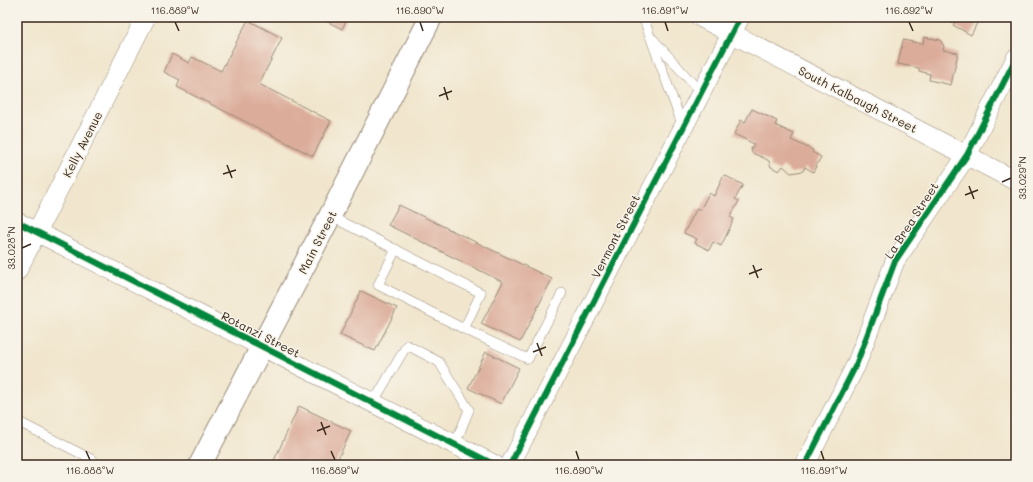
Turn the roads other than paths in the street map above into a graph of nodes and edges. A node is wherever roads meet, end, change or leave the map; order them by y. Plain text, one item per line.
1 (146, 17) edge
2 (431, 17) edge
3 (643, 17) edge
4 (700, 17) edge
5 (736, 25) edge
6 (649, 35) junction
7 (1016, 58) edge
8 (701, 93) junction
9 (683, 128) junction
10 (967, 155) junction
11 (1016, 181) edge
12 (330, 216) junction
13 (17, 222) edge
14 (37, 232) junction
15 (396, 249) junction
16 (17, 271) edge
17 (562, 293) dead end
18 (464, 329) junction
19 (263, 347) junction
20 (373, 403) junction
21 (17, 421) edge
22 (455, 444) junction
23 (93, 460) dead end
24 (200, 465) edge
25 (495, 465) edge
26 (510, 465) edge
27 (805, 465) edge

1 - 14 street, Kelly Avenue
2 - 12 main road, Main Street
3 - 6 lane
4 - 5 street, South Kalbaugh Street
5 - 8 street, Vermont Street
5 - 10 street, South Kalbaugh Street
6 - 8 lane
6 - 9 lane
7 - 10 street, La Brea Street
8 - 9 street, Vermont Street
9 - 26 street, Vermont Street
10 - 11 street, South Kalbaugh Street
10 - 27 street, La Brea Street
12 - 15 lane
12 - 19 main road, Main Street
13 - 14 street, Rotanzi Street
14 - 16 street, Kelly Avenue
14 - 19 street, Rotanzi Street
15 - 18 lane
15 - 18 lane
17 - 18 lane
19 - 20 street, Rotanzi Street
19 - 24 main road, Main Street
20 - 22 street, Rotanzi Street
20 - 22 lane
21 - 23 lane
22 - 25 street, Rotanzi Street

